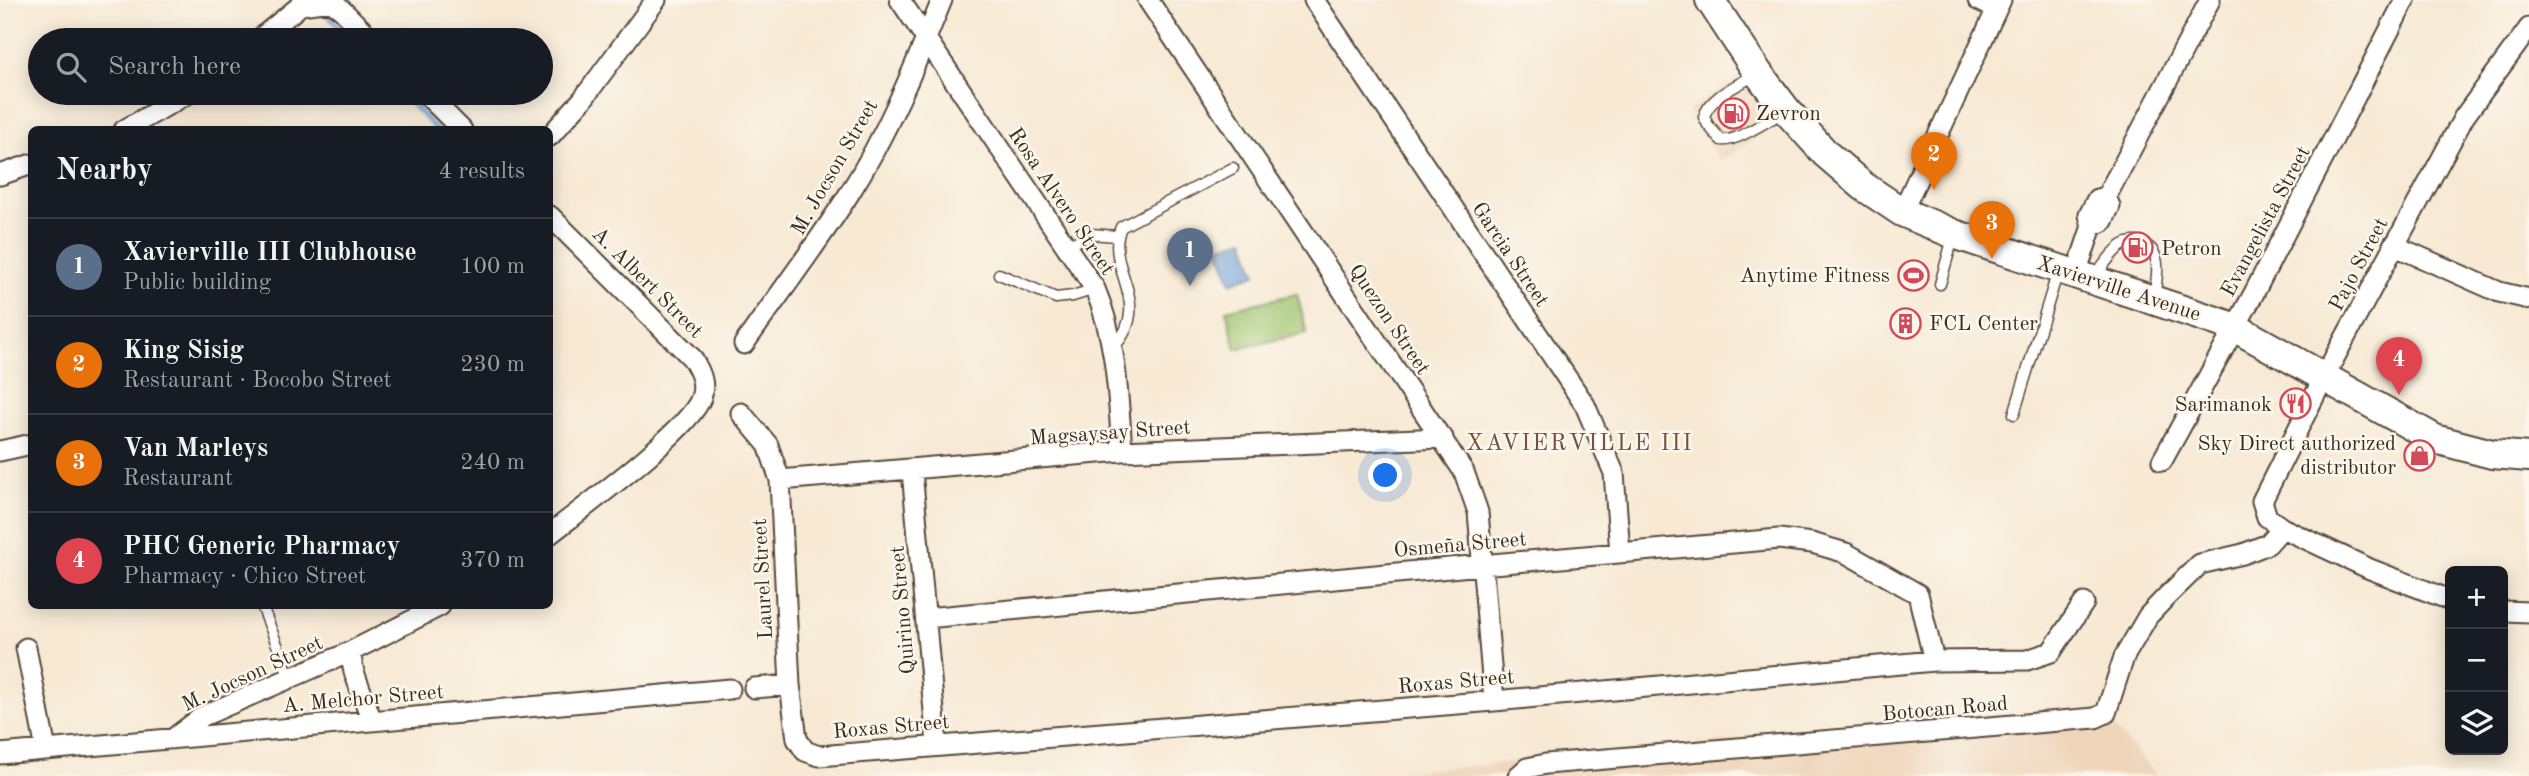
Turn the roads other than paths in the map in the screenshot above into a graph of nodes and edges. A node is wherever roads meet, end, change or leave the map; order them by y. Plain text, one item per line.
1 (656, 0) edge
2 (900, 0) edge
3 (942, 0) edge
4 (1148, 0) edge
5 (1314, 0) edge
6 (1710, 0) edge
7 (1978, 0) edge
8 (2210, 0) edge
9 (2405, 0) edge
10 (1998, 5) edge
11 (2529, 27) edge
12 (273, 28) edge
13 (360, 28) edge
14 (926, 40) junction
15 (1758, 73) junction
16 (168, 105) edge
17 (437, 105) edge
18 (1787, 111) junction
19 (131, 126) edge
20 (458, 126) edge
21 (553, 133) edge
22 (28, 165) edge
23 (1233, 168) dead end
24 (0, 175) edge
25 (1902, 212) junction
26 (553, 219) edge
27 (1954, 234) junction
28 (1118, 236) junction
29 (2393, 245) junction
30 (1067, 246) junction
31 (999, 274) dead end
32 (2076, 274) junction
33 (1940, 284) dead end
34 (1095, 289) junction
35 (2528, 298) edge
36 (2154, 299) junction
37 (2235, 327) junction
38 (744, 344) dead end
39 (1113, 348) junction
40 (2324, 377) junction
41 (741, 413) dead end
42 (2014, 414) dead end
43 (1443, 438) junction
44 (28, 445) edge
45 (0, 451) edge
46 (1122, 451) junction
47 (2529, 457) edge
48 (2162, 461) dead end
49 (912, 471) junction
50 (780, 480) junction
51 (2282, 528) junction
52 (553, 532) edge
53 (1620, 553) junction
54 (1481, 565) junction
55 (2445, 598) edge
56 (2084, 603) dead end
57 (263, 609) edge
58 (434, 609) edge
59 (2508, 611) edge
60 (2529, 612) edge
61 (926, 618) junction
62 (26, 648) dead end
63 (350, 652) junction
64 (1934, 661) junction
65 (290, 678) junction
66 (790, 685) junction
67 (754, 688) dead end
68 (730, 690) dead end
69 (1494, 701) junction
70 (372, 721) junction
71 (174, 738) junction
72 (937, 744) junction
73 (46, 750) junction
74 (805, 751) joint
75 (0, 754) edge
76 (1518, 776) edge

1 - 21 street
2 - 14 street, Rosa Alvero Street
3 - 14 street, M. Jocson Street
4 - 43 street, Quezon Street
5 - 53 street, Garcia Street
6 - 15 main road, Xavierville Avenue
7 - 10 street
8 - 32 street
9 - 37 street, Evangelista Street
10 - 25 street
11 - 29 street, Pajo Street
12 - 13 street
14 - 30 street, Rosa Alvero Street
14 - 38 street, M. Jocson Street
15 - 18 main road, Xavierville Avenue
15 - 18 lane
16 - 19 street
17 - 20 street
18 - 25 main road, Xavierville Avenue
22 - 24 street
23 - 28 lane
25 - 27 main road, Xavierville Avenue
26 - 52 street, A. Albert Street
27 - 32 main road, Xavierville Avenue
27 - 33 lane
28 - 30 lane
28 - 39 lane
29 - 35 street
29 - 40 street, Pajo Street
30 - 34 street, Rosa Alvero Street
31 - 34 lane
32 - 36 main road, Xavierville Avenue
32 - 36 lane
32 - 42 lane
34 - 39 street, Rosa Alvero Street
36 - 37 main road, Xavierville Avenue
37 - 40 main road, Xavierville Avenue
37 - 48 street, Evangelista Street
39 - 46 street, Rosa Alvero Street
40 - 47 main road, Xavierville Avenue
40 - 51 street, Pajo Street
41 - 50 street, Laurel Street
43 - 46 street, Magsaysay Street
43 - 54 street, Quezon Street
44 - 45 street
46 - 49 street, Magsaysay Street
49 - 50 street, Magsaysay Street
49 - 61 street, Quirino Street
50 - 66 street, Laurel Street
51 - 55 street
51 - 76 street, Botocan Road
53 - 54 street, Osmeña Street
53 - 64 street, Osmeña Street
54 - 61 street, Osmeña Street
54 - 69 street, Quezon Street
56 - 64 street, Roxas Street
57 - 65 lane
58 - 63 street, M. Jocson Street
59 - 60 street
61 - 72 street, Quirino Street
62 - 73 street
63 - 65 street, M. Jocson Street
63 - 70 street, M. Jocson Street
64 - 69 street, Roxas Street
65 - 71 street, M. Jocson Street
66 - 67 street
66 - 74 street, Laurel Street
68 - 70 street, A. Melchor Street
69 - 72 street, Roxas Street
70 - 71 street, A. Melchor Street
71 - 73 street, A. Melchor Street
72 - 74 street, Roxas Street
73 - 75 street, A. Melchor Street

